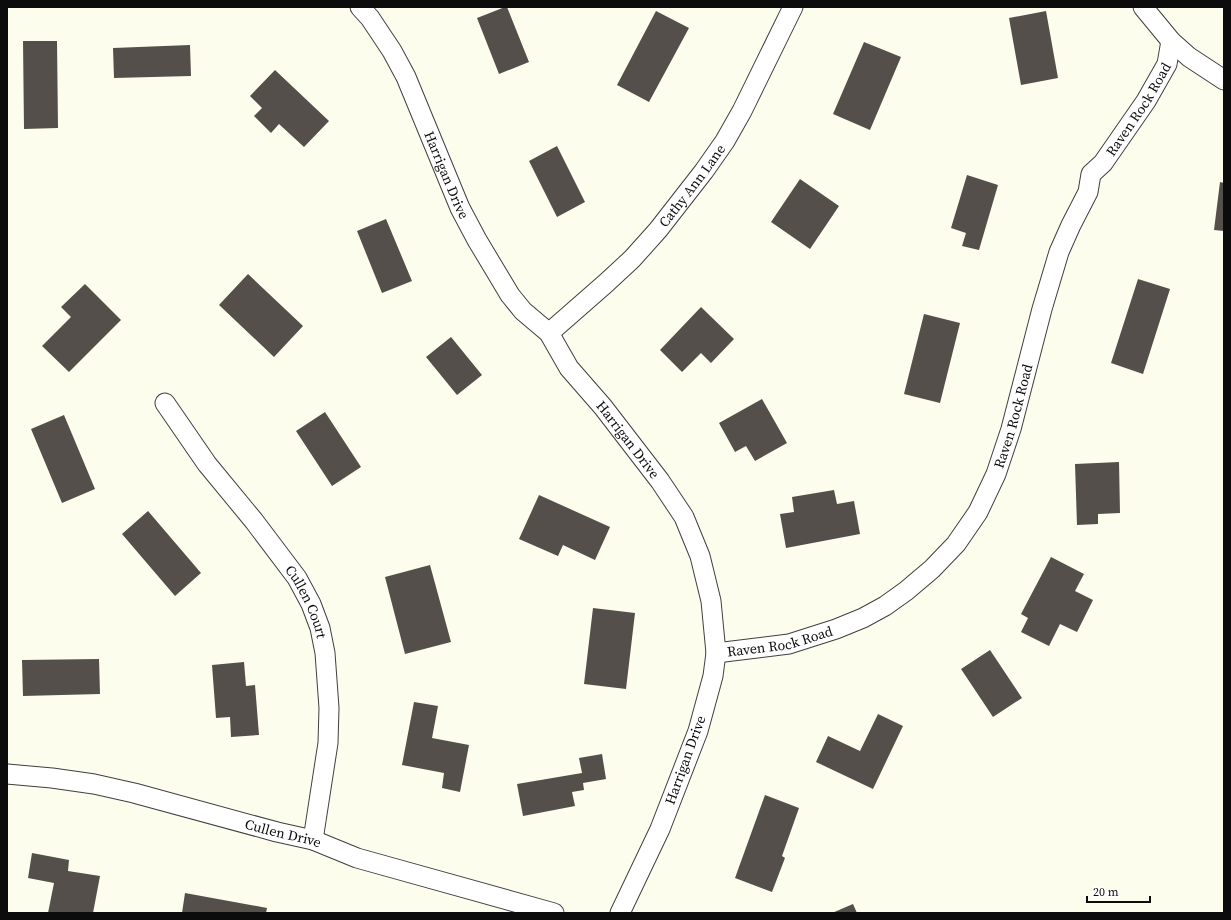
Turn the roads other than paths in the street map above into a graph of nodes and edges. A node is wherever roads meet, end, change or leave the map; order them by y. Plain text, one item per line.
1 (360, 7) edge
2 (793, 7) edge
3 (1143, 7) edge
4 (1171, 41) junction
5 (1224, 80) edge
6 (549, 333) junction
7 (166, 403) dead end
8 (716, 653) junction
9 (7, 774) edge
10 (313, 840) junction
11 (554, 913) edge
12 (620, 913) edge

1 - 6 street, Harrigan Drive
2 - 6 street, Cathy Ann Lane
3 - 4 street
4 - 5 street
4 - 8 street, Raven Rock Road
6 - 8 street, Harrigan Drive
7 - 10 street, Cullen Court
8 - 12 street, Harrigan Drive
9 - 10 street, Cullen Drive
10 - 11 street, Cullen Drive

